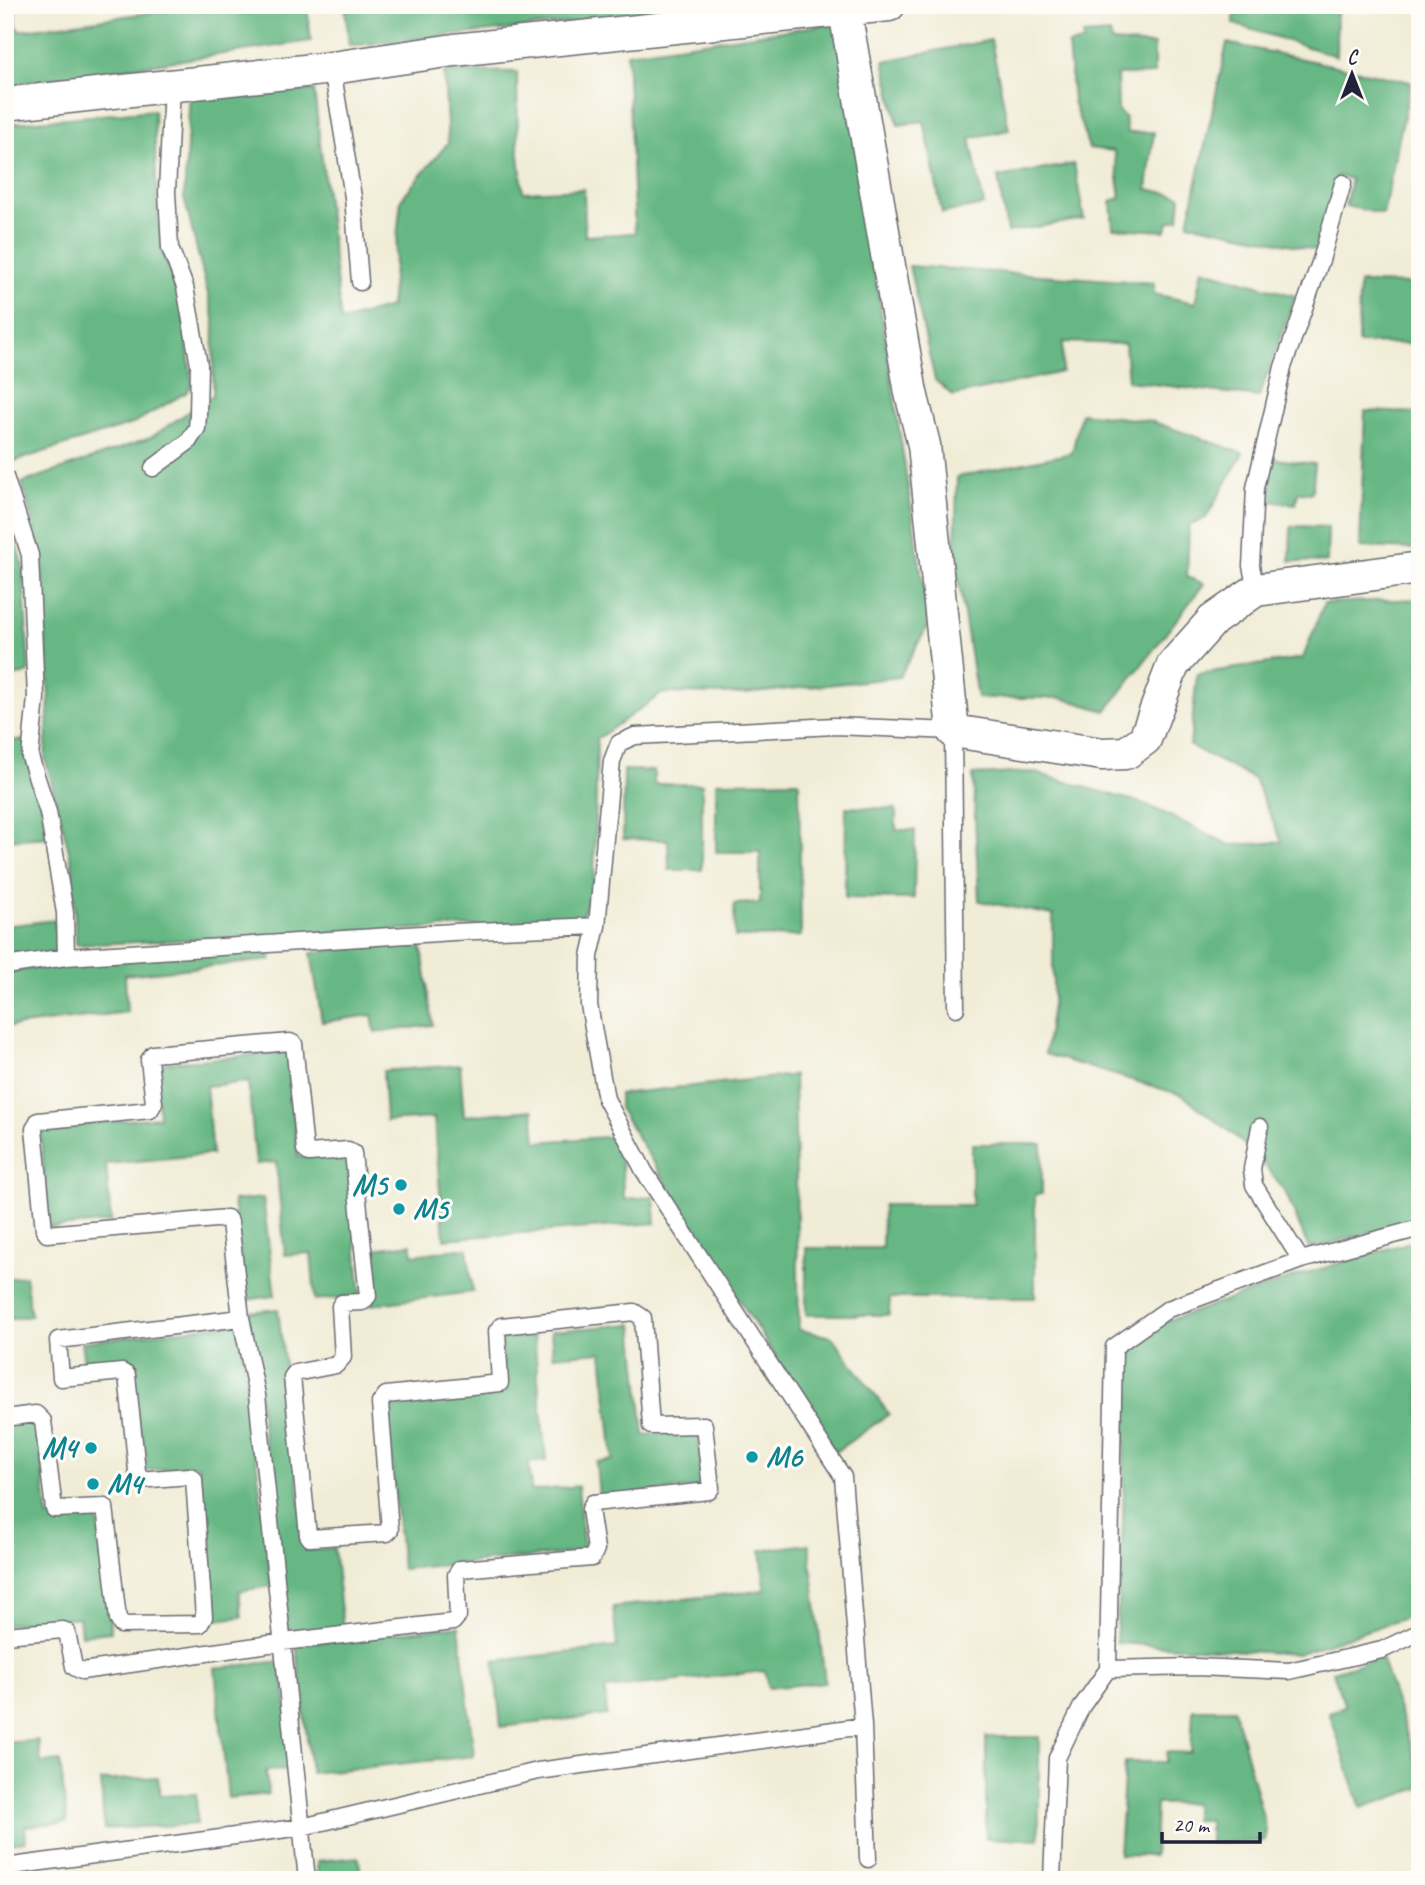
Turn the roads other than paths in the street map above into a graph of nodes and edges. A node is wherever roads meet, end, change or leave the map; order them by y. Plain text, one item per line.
1 (889, 5) edge
2 (845, 11) junction
3 (332, 68) junction
4 (172, 85) junction
5 (5, 104) edge
6 (1343, 183) dead end
7 (360, 282) dead end
8 (152, 468) dead end
9 (5, 477) edge
10 (1420, 568) edge
11 (1256, 590) junction
12 (953, 732) junction
13 (597, 926) junction
14 (66, 957) junction
15 (5, 966) edge
16 (956, 1008) dead end
17 (1261, 1127) dead end
18 (1420, 1228) edge
19 (1301, 1260) junction
20 (241, 1318) junction
21 (5, 1418) edge
22 (1420, 1632) edge
23 (5, 1635) edge
24 (283, 1642) junction
25 (1108, 1669) junction
26 (863, 1726) junction
27 (302, 1827) junction
28 (868, 1859) dead end
29 (5, 1867) edge
30 (307, 1880) edge
31 (1052, 1880) edge

1 - 2 street
2 - 3 street
2 - 12 street
3 - 4 street
3 - 7 lane
4 - 5 street
4 - 8 lane
6 - 11 lane
9 - 14 lane
10 - 11 street
11 - 12 street
12 - 13 lane
12 - 16 lane
13 - 14 lane
13 - 26 lane
14 - 15 lane
17 - 19 lane
18 - 19 lane
19 - 25 lane
20 - 21 lane
20 - 24 lane
20 - 24 lane
22 - 25 lane
23 - 24 lane
24 - 27 lane
25 - 31 lane
26 - 27 lane
26 - 28 lane
27 - 29 lane
27 - 30 lane

